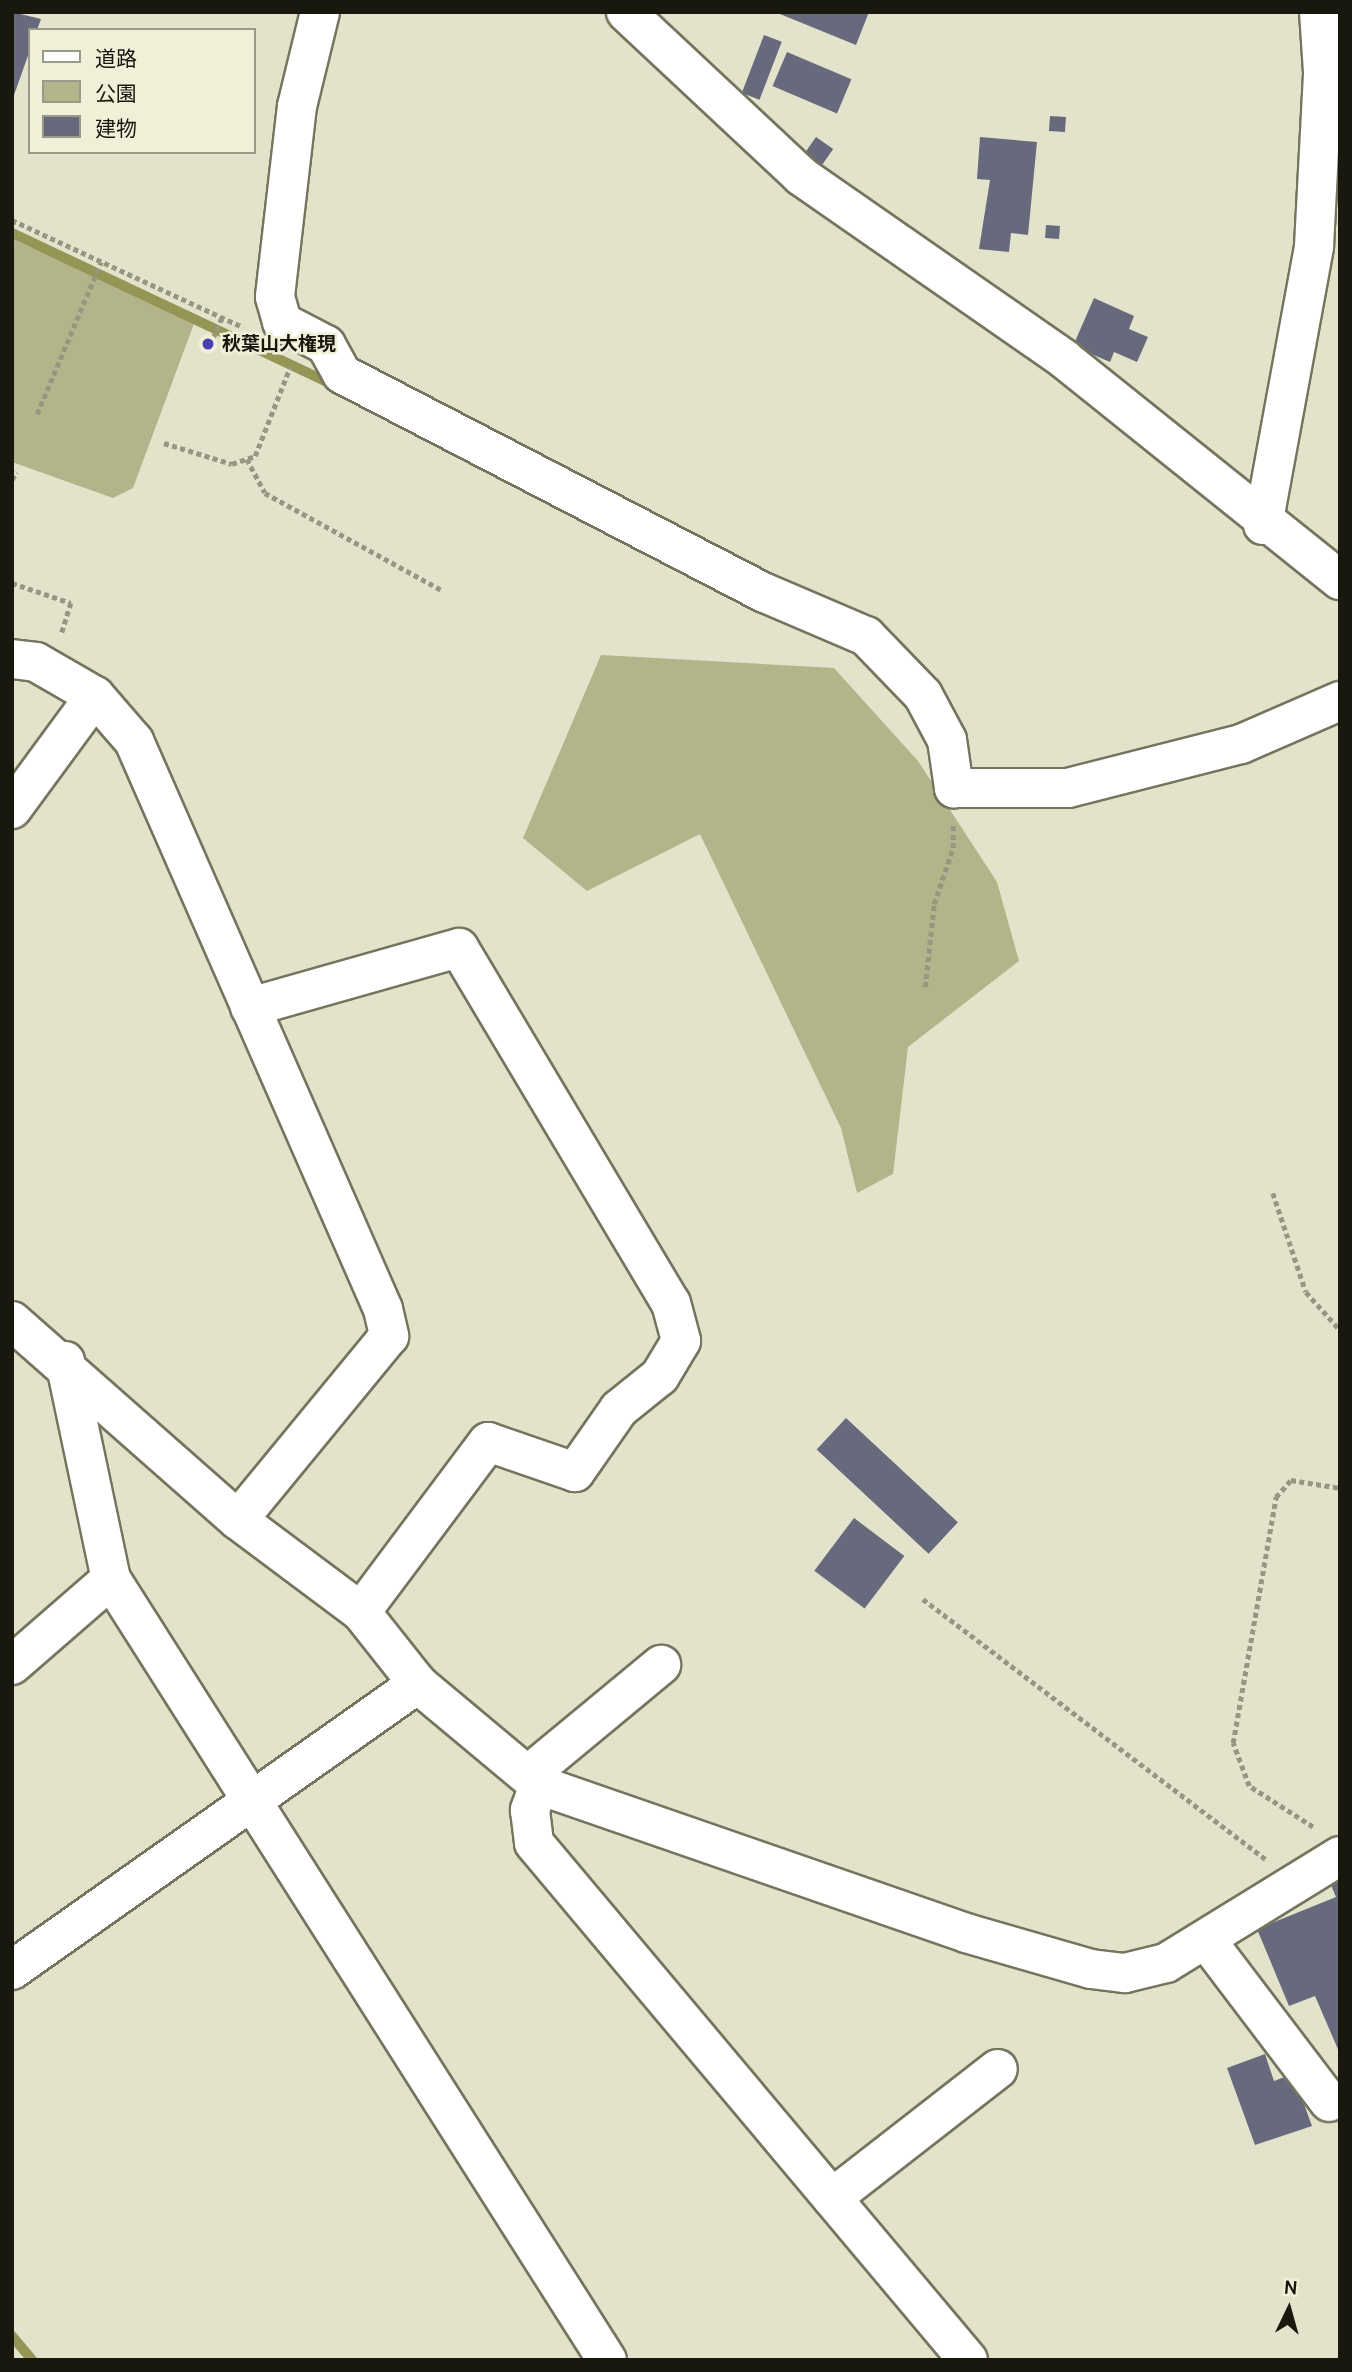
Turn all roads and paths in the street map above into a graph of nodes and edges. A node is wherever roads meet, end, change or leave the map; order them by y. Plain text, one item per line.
1 (320, 12) edge
2 (1319, 12) edge
3 (639, 16) edge
4 (12, 220) edge
5 (101, 263) junction
6 (221, 320) junction
7 (246, 329) dead end
8 (213, 338) dead end
9 (285, 379) dead end
10 (37, 414) dead end
11 (164, 443) dead end
12 (247, 459) junction
13 (16, 472) dead end
14 (12, 480) edge
15 (1263, 525) junction
16 (1340, 580) edge
17 (12, 583) edge
18 (443, 591) dead end
19 (12, 659) edge
20 (51, 670) junction
21 (95, 696) junction
22 (1340, 701) edge
23 (954, 788) junction
24 (12, 809) edge
25 (925, 987) dead end
26 (250, 1007) junction
27 (1273, 1193) dead end
28 (12, 1321) edge
29 (1340, 1330) edge
30 (65, 1361) junction
31 (1340, 1488) edge
32 (238, 1520) junction
33 (111, 1579) junction
34 (923, 1599) dead end
35 (361, 1612) junction
36 (12, 1665) edge
37 (661, 1665) dead end
38 (418, 1684) junction
39 (534, 1780) junction
40 (250, 1799) junction
41 (1331, 1845) edge
42 (1297, 1884) junction
43 (1208, 1941) junction
44 (12, 1970) edge
45 (998, 2069) dead end
46 (1329, 2102) dead end
47 (832, 2198) junction
48 (607, 2360) edge
49 (968, 2360) edge

1 - 23 street
2 - 15 street
3 - 15 street
4 - 5 path
5 - 6 path
5 - 10 path
6 - 7 path
6 - 8 path
9 - 12 path
11 - 12 path
12 - 18 path
13 - 14 path
15 - 16 street
17 - 20 path
19 - 20 street
20 - 21 street
21 - 24 street
21 - 26 street
22 - 23 street
23 - 25 path
26 - 32 street
26 - 35 street
27 - 29 path
28 - 30 street
30 - 32 street
30 - 33 street
31 - 41 path
32 - 35 street
33 - 36 street
33 - 40 street
34 - 42 path
35 - 38 street
37 - 39 street
38 - 39 street
38 - 40 street
39 - 43 street
39 - 47 street
40 - 44 street
40 - 48 street
41 - 42 street
42 - 43 street
43 - 46 street
45 - 47 street
47 - 49 street

